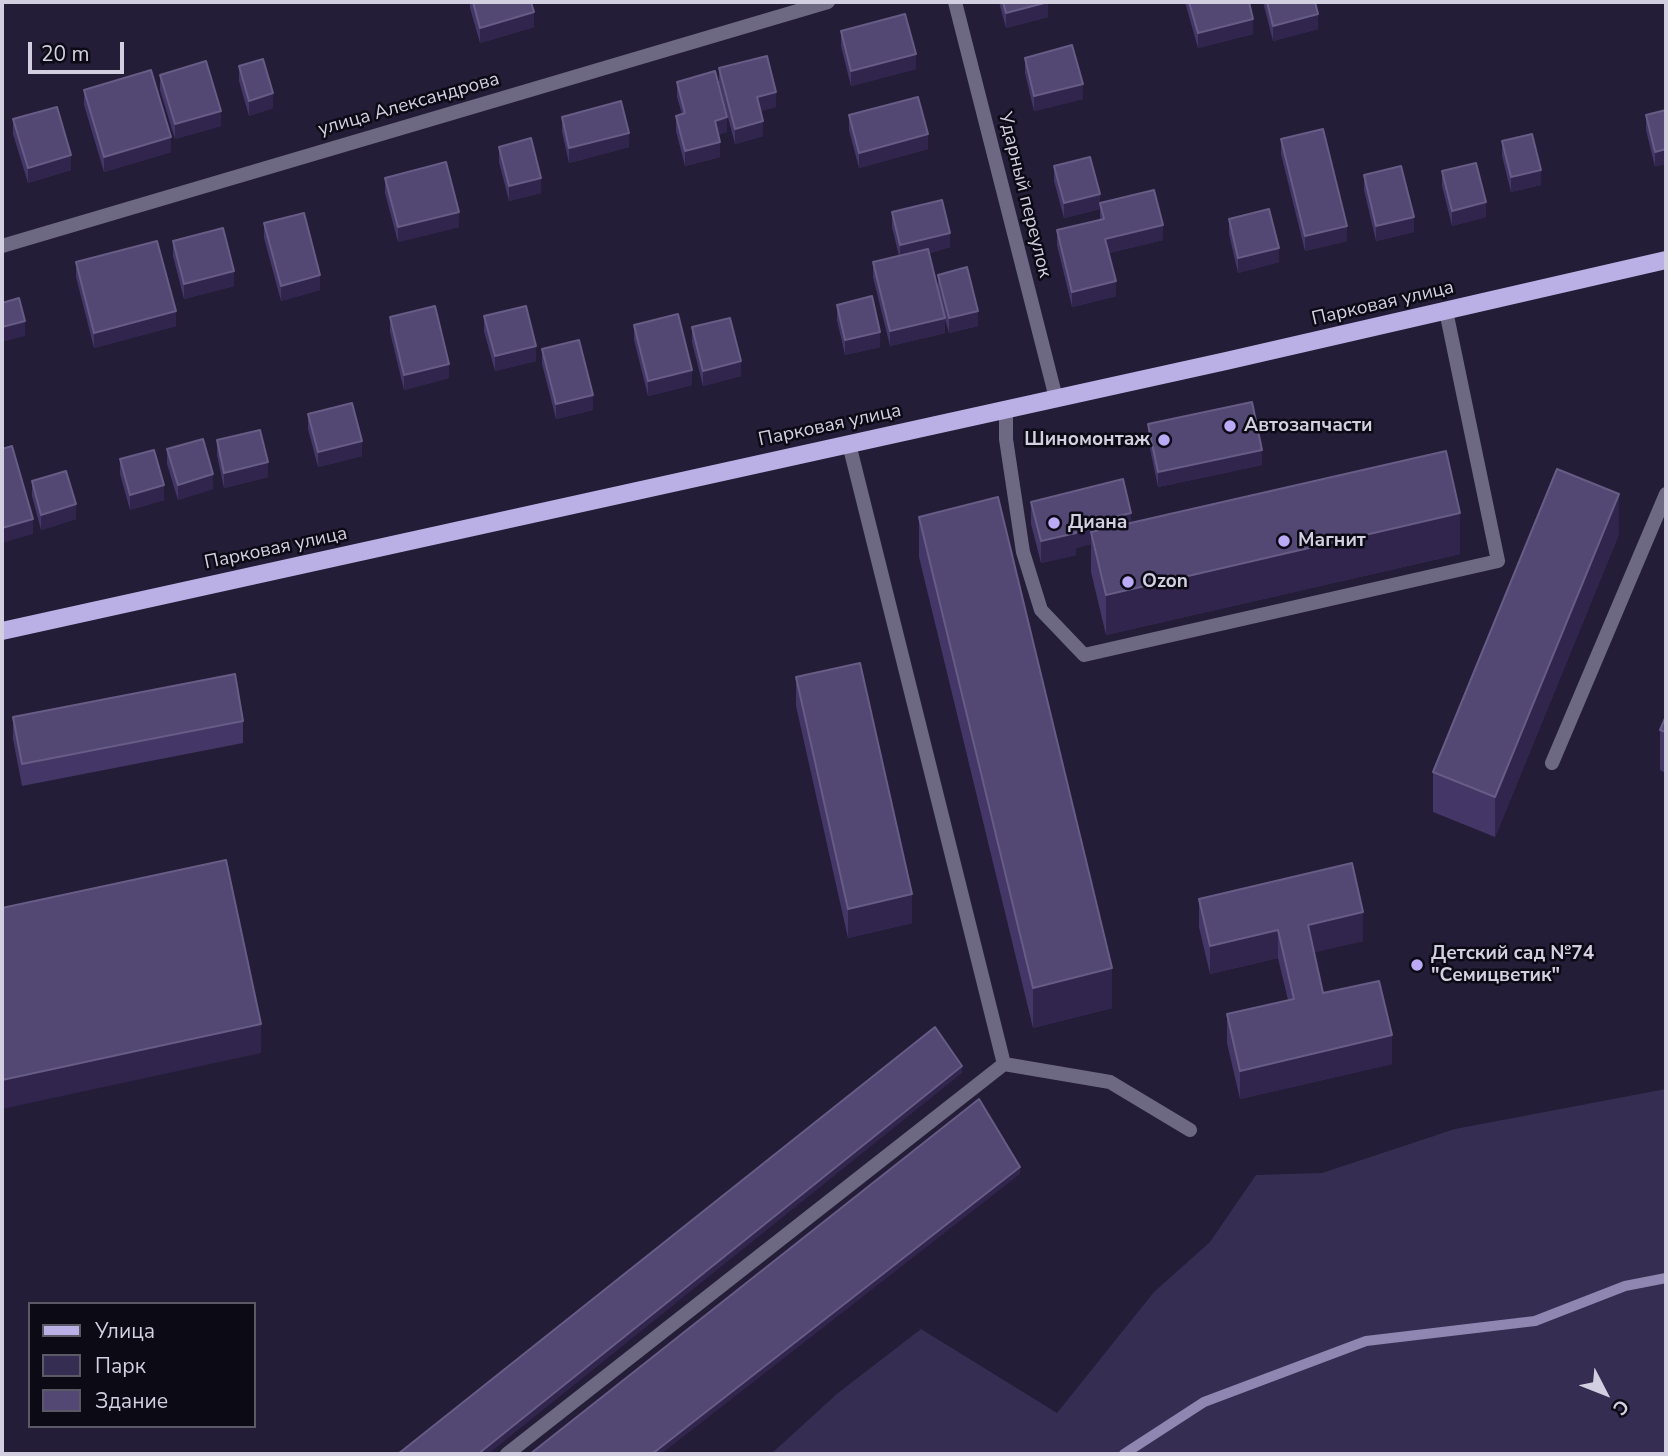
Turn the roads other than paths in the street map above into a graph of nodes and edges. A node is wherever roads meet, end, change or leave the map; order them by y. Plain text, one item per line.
1 (828, 2) edge
2 (955, 2) edge
3 (2, 246) edge
4 (1666, 260) edge
5 (1446, 311) junction
6 (1056, 398) junction
7 (1006, 409) junction
8 (849, 444) junction
9 (1666, 494) edge
10 (2, 631) edge
11 (1552, 763) dead end
12 (1004, 1064) junction
13 (1190, 1129) dead end
14 (507, 1454) edge

1 - 3 street, улица Александрова
2 - 6 street, Ударный переулок
4 - 5 main road, Парковая улица
5 - 6 main road, Парковая улица
5 - 7 street
6 - 7 main road, Парковая улица
7 - 8 main road, Парковая улица
8 - 10 main road, Парковая улица
8 - 12 street
9 - 11 street
12 - 13 street
12 - 14 street

